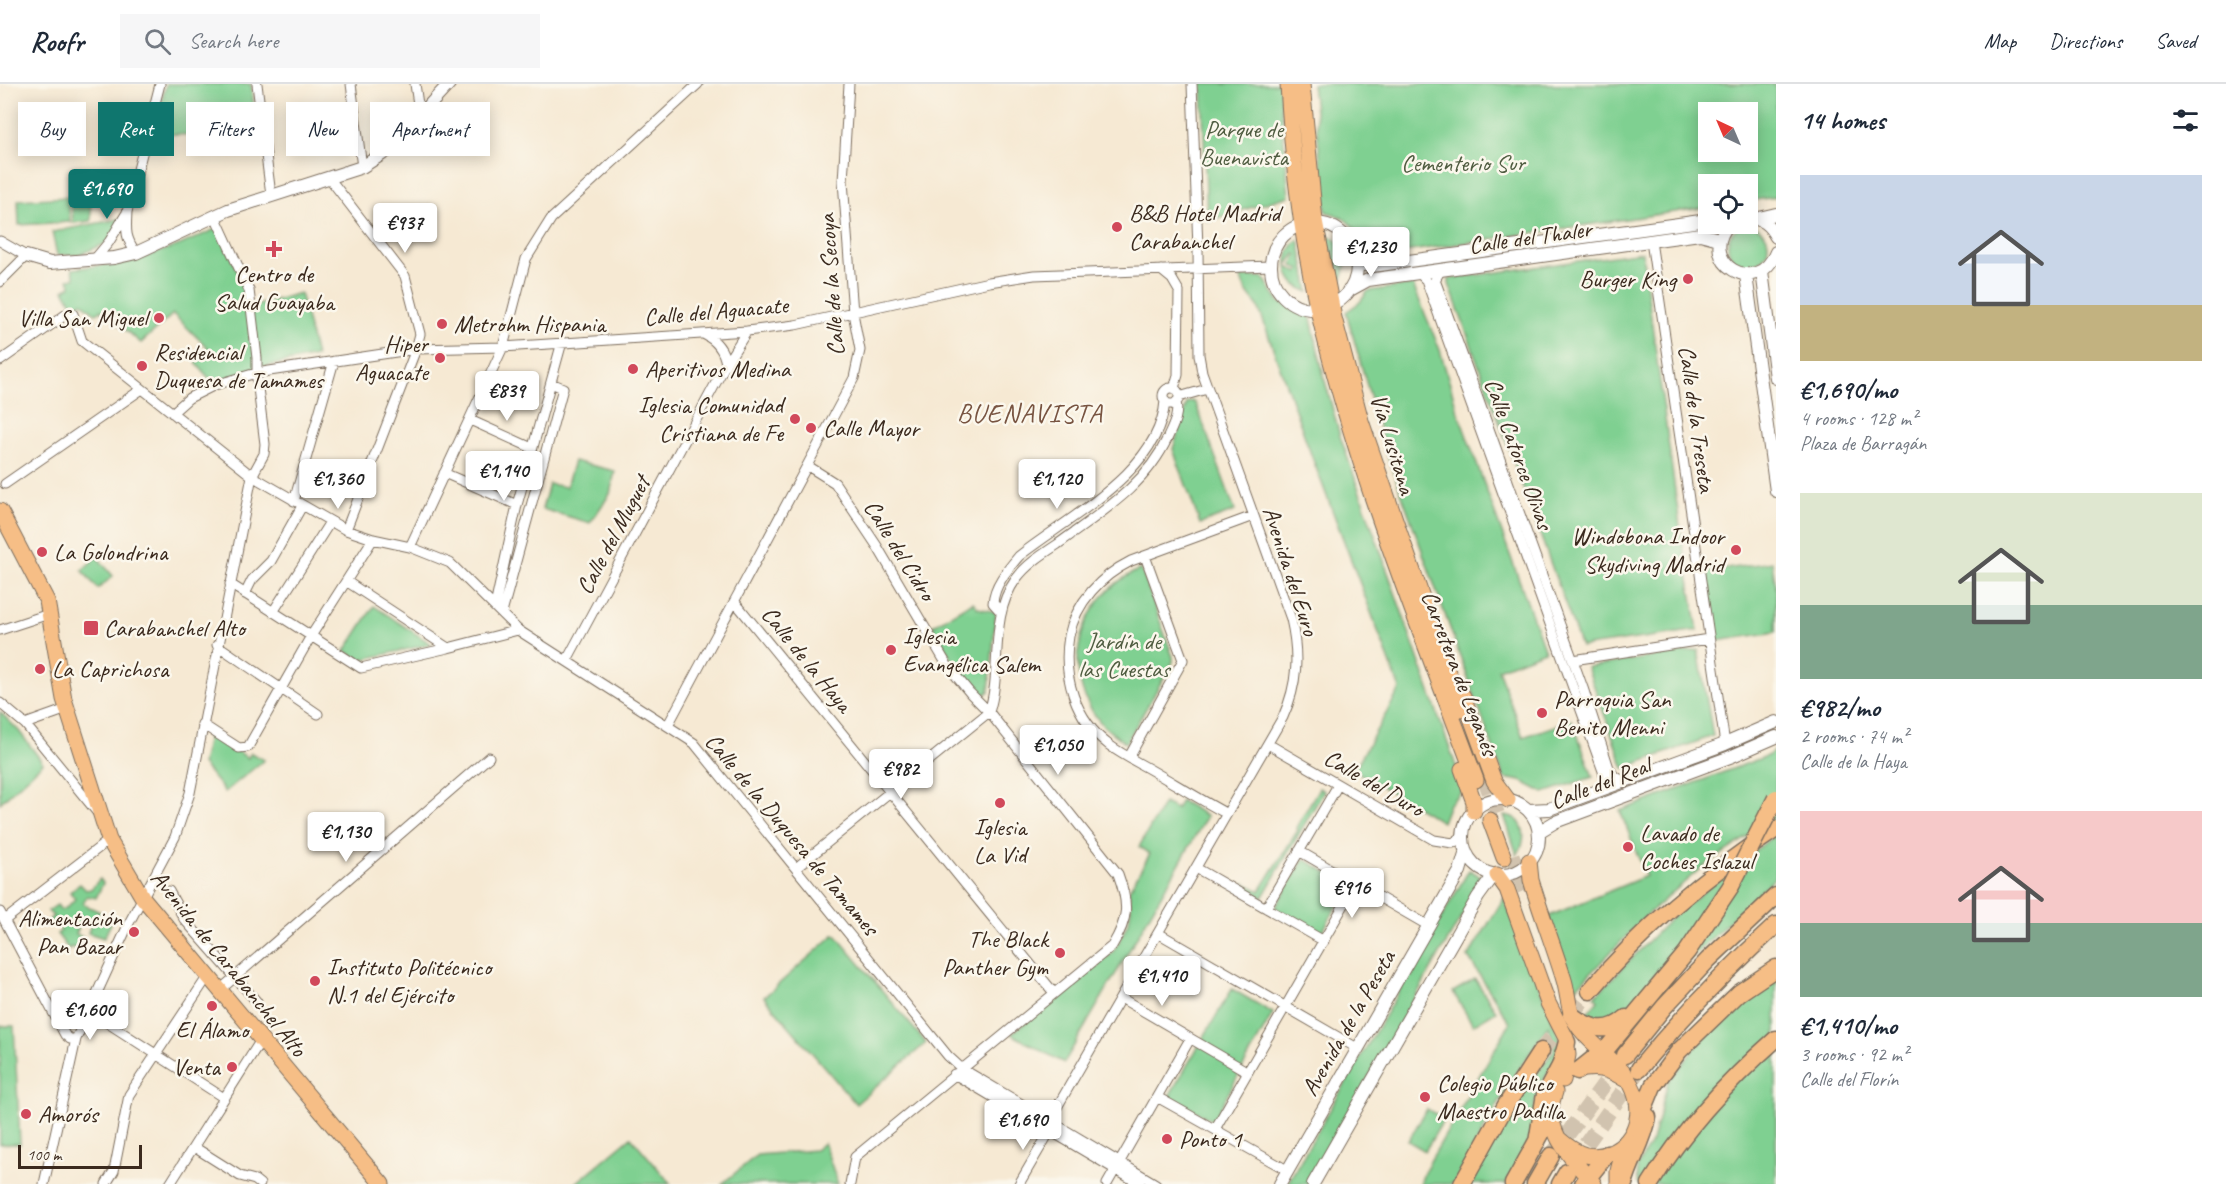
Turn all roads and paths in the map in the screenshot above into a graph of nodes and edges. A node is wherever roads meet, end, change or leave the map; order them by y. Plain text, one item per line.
1 (160, 84) edge
2 (257, 84) edge
3 (351, 84) edge
4 (415, 84) edge
5 (449, 84) edge
6 (698, 84) edge
7 (849, 84) edge
8 (1192, 84) edge
9 (1288, 84) edge
10 (1302, 84) edge
11 (418, 102) edge
12 (434, 102) edge
13 (379, 156) edge
14 (362, 167) junction
15 (330, 179) junction
16 (272, 195) junction
17 (127, 212) junction
18 (1776, 214) edge
19 (215, 216) junction
20 (1758, 217) edge
21 (1758, 220) edge
22 (1698, 221) edge
23 (1309, 223) junction
24 (1722, 234) edge
25 (1776, 237) edge
26 (1719, 239) junction
27 (0, 241) edge
28 (1652, 241) junction
29 (109, 242) junction
30 (1776, 252) edge
31 (136, 253) junction
32 (1355, 256) junction
33 (31, 258) junction
34 (114, 258) junction
35 (94, 260) junction
36 (1270, 266) junction
37 (1198, 268) junction
38 (1161, 270) junction
39 (1440, 271) junction
40 (1762, 271) junction
41 (1419, 273) junction
42 (1746, 275) junction
43 (0, 282) edge
44 (1348, 291) junction
45 (1325, 307) junction
46 (853, 313) junction
47 (747, 331) junction
48 (704, 334) junction
49 (562, 342) junction
50 (503, 347) junction
51 (416, 349) junction
52 (0, 361) edge
53 (334, 361) junction
54 (726, 364) junction
55 (256, 373) junction
56 (1776, 378) edge
57 (551, 383) junction
58 (1173, 388) junction
59 (1207, 389) junction
60 (142, 390) junction
61 (1178, 400) junction
62 (1165, 401) junction
63 (545, 407) junction
64 (172, 413) junction
65 (556, 414) junction
66 (470, 420) junction
67 (532, 448) junction
68 (808, 466) junction
69 (444, 473) junction
70 (252, 476) junction
71 (5, 484) dead end
72 (1776, 491) edge
73 (298, 503) junction
74 (517, 505) junction
75 (0, 511) edge
76 (1253, 516) junction
77 (330, 522) junction
78 (346, 530) junction
79 (373, 539) junction
80 (410, 547) junction
81 (508, 548) junction
82 (519, 550) junction
83 (1145, 556) junction
84 (346, 581) junction
85 (1401, 581) junction
86 (230, 585) junction
87 (245, 594) junction
88 (1420, 594) junction
89 (735, 602) junction
90 (495, 606) junction
91 (273, 612) junction
92 (1001, 612) junction
93 (502, 613) junction
94 (50, 614) junction
95 (0, 630) edge
96 (518, 630) junction
97 (310, 636) junction
98 (1709, 639) junction
99 (217, 645) junction
100 (448, 648) junction
101 (567, 660) junction
102 (1573, 660) junction
103 (282, 689) junction
104 (0, 703) edge
105 (67, 710) junction
106 (989, 712) junction
107 (318, 714) dead end
108 (1776, 722) edge
109 (25, 724) junction
110 (202, 724) junction
111 (668, 725) junction
112 (1776, 737) edge
113 (1268, 744) junction
114 (1725, 744) junction
115 (489, 757) dead end
116 (1129, 757) junction
117 (1624, 781) junction
118 (1338, 785) junction
119 (1603, 788) junction
120 (890, 792) junction
121 (1776, 798) edge
122 (1508, 800) junction
123 (1529, 810) junction
124 (1474, 811) junction
125 (1227, 814) junction
126 (100, 816) junction
127 (1494, 819) tunnel mouth
128 (1776, 829) edge
129 (1540, 831) junction
130 (1463, 836) junction
131 (109, 840) junction
132 (1299, 851) junction
133 (1466, 851) junction
134 (1508, 857) tunnel mouth
135 (1529, 861) junction
136 (796, 868) junction
137 (1196, 868) junction
138 (1496, 875) junction
139 (1356, 884) junction
140 (169, 891) dead end
141 (1776, 896) edge
142 (143, 898) junction
143 (1266, 908) junction
144 (2, 916) edge
145 (1776, 924) edge
146 (1429, 926) junction
147 (1158, 933) junction
148 (1324, 941) junction
149 (1776, 968) edge
150 (207, 976) junction
151 (236, 976) junction
152 (220, 990) junction
153 (1590, 991) tunnel mouth
154 (1054, 993) junction
155 (1121, 998) junction
156 (1647, 999) junction
157 (257, 1002) dead end
158 (1286, 1007) junction
159 (90, 1009) junction
160 (1571, 1015) junction
161 (76, 1039) junction
162 (1776, 1039) edge
163 (261, 1040) junction
164 (1190, 1040) junction
165 (1566, 1040) junction
166 (1357, 1048) junction
167 (1541, 1051) tunnel mouth
168 (1603, 1052) junction
169 (155, 1054) junction
170 (1625, 1056) tunnel mouth
171 (1639, 1069) tunnel mouth
172 (958, 1071) junction
173 (1578, 1071) junction
174 (1248, 1072) junction
175 (1563, 1080) junction
176 (1630, 1085) junction
177 (1157, 1097) junction
178 (224, 1098) junction
179 (1648, 1098) junction
180 (1551, 1102) junction
181 (1050, 1126) junction
182 (1636, 1128) junction
183 (1215, 1129) junction
184 (1559, 1139) junction
185 (1537, 1142) junction
186 (1625, 1143) junction
187 (194, 1147) junction
188 (1608, 1154) junction
189 (1551, 1156) tunnel mouth
190 (1118, 1166) junction
191 (1287, 1170) junction
192 (1588, 1182) edge
193 (44, 1184) edge
194 (106, 1184) edge
195 (170, 1184) edge
196 (260, 1184) edge
197 (382, 1184) edge
198 (850, 1184) edge
199 (1019, 1184) edge
200 (1107, 1184) edge
201 (1140, 1184) edge
202 (1156, 1184) edge
203 (1280, 1184) edge
204 (1313, 1184) edge
205 (1462, 1184) edge
206 (1513, 1184) edge
207 (1536, 1184) edge
208 (1618, 1184) edge
209 (1624, 1184) edge
210 (1650, 1184) edge

1 - 17 street
2 - 16 street
3 - 14 street
4 - 11 street
5 - 12 street
6 - 50 street
7 - 46 street, Calle de la Secoya
8 - 37 street, Avenida del Euro
9 - 23 main road
10 - 23 main road
13 - 14 street
14 - 15 street
15 - 16 street
15 - 51 street
16 - 19 street
17 - 29 street
17 - 31 street
18 - 20 street
19 - 31 street
19 - 55 street
21 - 25 street
22 - 32 street, Calle del Thaler
23 - 32 street
23 - 36 street
23 - 45 main road
24 - 26 street
26 - 28 street, Calle del Thaler
26 - 42 street
27 - 33 street
28 - 39 street, Calle del Thaler
28 - 98 street, Calle de la Treseta
29 - 34 street
29 - 35 street
30 - 40 street
31 - 34 street
32 - 44 street
33 - 35 street
33 - 43 street
34 - 35 street
36 - 37 street, Calle del Aguacate
36 - 45 street
37 - 38 street, Calle del Aguacate
37 - 59 street, Avenida del Euro
38 - 46 street, Calle del Aguacate
38 - 58 street
39 - 41 street, Calle del Thaler
39 - 102 street, Calle Catorce Olivas
40 - 42 street
40 - 56 street
41 - 44 street, Calle del Thaler
41 - 119 street, Calle Catorce Olivas
42 - 72 street
44 - 45 street, Calle del Thaler
45 - 85 main road, Vía Lusitana
45 - 88 main road, Vía Lusitana
46 - 47 street, Calle del Aguacate
46 - 68 street, Calle de la Secoya
47 - 48 street, Calle del Aguacate
47 - 54 street, Calle del Muguet
48 - 49 street, Calle del Aguacate
48 - 54 street
49 - 50 street, Calle del Aguacate
49 - 57 street
50 - 51 street, Calle del Aguacate
50 - 66 street
51 - 53 street, Calle del Aguacate
51 - 78 street
52 - 60 street, Calle de la Duquesa de Tamames
53 - 55 street, Calle del Aguacate
53 - 73 street
54 - 101 street, Calle del Muguet
55 - 64 street, Calle del Aguacate
55 - 70 street
57 - 63 street
57 - 65 street
58 - 61 street
58 - 62 street
59 - 61 street
59 - 76 street, Avenida del Euro
60 - 64 street, Calle de la Duquesa de Tamames
60 - 71 street
61 - 62 street
61 - 92 street
62 - 92 street
63 - 65 street
63 - 67 street
64 - 70 street, Calle de la Duquesa de Tamames
65 - 82 street
66 - 67 street
66 - 69 street
67 - 74 street
68 - 89 street, Calle de la Secoya
68 - 106 street, Calle del Cidro
69 - 74 street
69 - 80 street
70 - 73 street, Calle de la Duquesa de Tamames
70 - 86 street
73 - 77 street, Calle de la Duquesa de Tamames
73 - 87 street
74 - 81 street
75 - 94 main road, Avenida de Carabanchel Alto
76 - 83 street
76 - 113 street, Avenida del Euro
77 - 78 street, Calle de la Duquesa de Tamames
77 - 91 street
78 - 79 street, Calle de la Duquesa de Tamames
79 - 80 street, Calle de la Duquesa de Tamames
79 - 84 street
80 - 90 street, Calle de la Duquesa de Tamames
81 - 82 street
81 - 90 street
82 - 93 street
83 - 116 street
83 - 116 street
84 - 97 street
84 - 100 street
85 - 88 main road, Carretera de Leganés
85 - 124 main road
86 - 87 street
86 - 99 street
87 - 91 street
88 - 122 main road
89 - 111 street, Calle de la Secoya
89 - 120 street, Calle de la Haya
90 - 93 street, Calle de la Duquesa de Tamames
91 - 97 street
92 - 106 street
93 - 96 street, Calle de la Duquesa de Tamames
94 - 95 street
94 - 105 main road, Avenida de Carabanchel Alto
96 - 100 street
96 - 101 street, Calle de la Duquesa de Tamames
97 - 100 street
97 - 103 street
98 - 102 street
98 - 114 street, Calle de la Treseta
99 - 103 street
99 - 110 street
101 - 111 street, Calle de la Duquesa de Tamames
102 - 117 street, Calle Catorce Olivas
103 - 107 street
103 - 110 street
104 - 109 street
105 - 109 street
105 - 126 main road, Avenida de Carabanchel Alto
106 - 120 street
106 - 154 street, Calle del Cidro
108 - 114 street, Calle del Real
109 - 126 street
110 - 142 street
111 - 136 street, Calle de la Duquesa de Tamames
112 - 129 street, Calle del Real
113 - 118 street, Calle del Duro
113 - 125 street, Avenida del Euro
114 - 117 street, Calle del Real
115 - 151 street
116 - 125 street
117 - 119 street, Calle del Real
118 - 130 street, Calle del Duro
118 - 132 street
119 - 123 street, Calle del Real
120 - 136 street
120 - 154 street, Calle de la Haya
121 - 156 highway, bridge
122 - 123 street
122 - 124 street
123 - 129 street
124 - 130 street
125 - 137 street, Avenida del Euro
126 - 131 main road, Avenida de Carabanchel Alto
127 - 134 main road
128 - 153 highway
129 - 135 street
130 - 133 street
131 - 142 main road, Avenida de Carabanchel Alto
131 - 144 street
132 - 139 street
132 - 143 street
133 - 138 street
133 - 146 street, Avenida de la Peseta
135 - 138 street
135 - 160 main road
136 - 172 street, Calle de la Duquesa de Tamames
137 - 143 street
137 - 147 street, Avenida del Euro
138 - 165 main road
138 - 204 street, Avenida de la Peseta
139 - 146 street
139 - 148 street
140 - 151 street
141 - 170 highway
142 - 150 main road, Avenida de Carabanchel Alto
142 - 159 street
143 - 148 street
144 - 161 street
145 - 171 highway
146 - 166 street, Avenida de la Peseta
147 - 155 street, Avenida del Euro
147 - 158 street
148 - 158 street
149 - 179 highway
150 - 152 main road, Avenida de Carabanchel Alto
150 - 169 street
151 - 152 street
151 - 157 street
152 - 163 main road, Avenida de Carabanchel Alto
154 - 172 street, Calle del Cidro
155 - 164 street
155 - 181 street, Avenida del Euro
156 - 160 highway
156 - 168 highway
158 - 166 street
158 - 174 street
159 - 161 street
159 - 169 street
160 - 165 main road
160 - 168 main road
161 - 193 street
162 - 210 highway
163 - 178 street
163 - 197 main road, Avenida de Carabanchel Alto
164 - 174 street
164 - 177 street
165 - 175 main road
165 - 185 highway
166 - 191 street, Avenida de la Peseta
167 - 205 highway
168 - 173 highway
168 - 176 main road
169 - 178 street
169 - 194 street
172 - 181 street, Calle de la Duquesa de Tamames
172 - 198 street, Calle del Cidro
173 - 175 main road
173 - 176 main road
174 - 183 street
175 - 180 main road
176 - 182 main road
177 - 183 street
177 - 190 street
178 - 187 street
179 - 182 highway
179 - 209 highway
180 - 184 main road
180 - 185 highway
181 - 190 street, Calle de la Duquesa de Tamames
181 - 199 street, Avenida del Euro
182 - 186 main road
183 - 191 street
184 - 188 main road
184 - 192 main road
185 - 206 highway
186 - 188 main road
186 - 208 main road
187 - 195 street
187 - 196 street
188 - 192 highway
189 - 207 highway
190 - 200 street
190 - 201 street
190 - 202 street
191 - 203 street, Avenida de la Peseta

